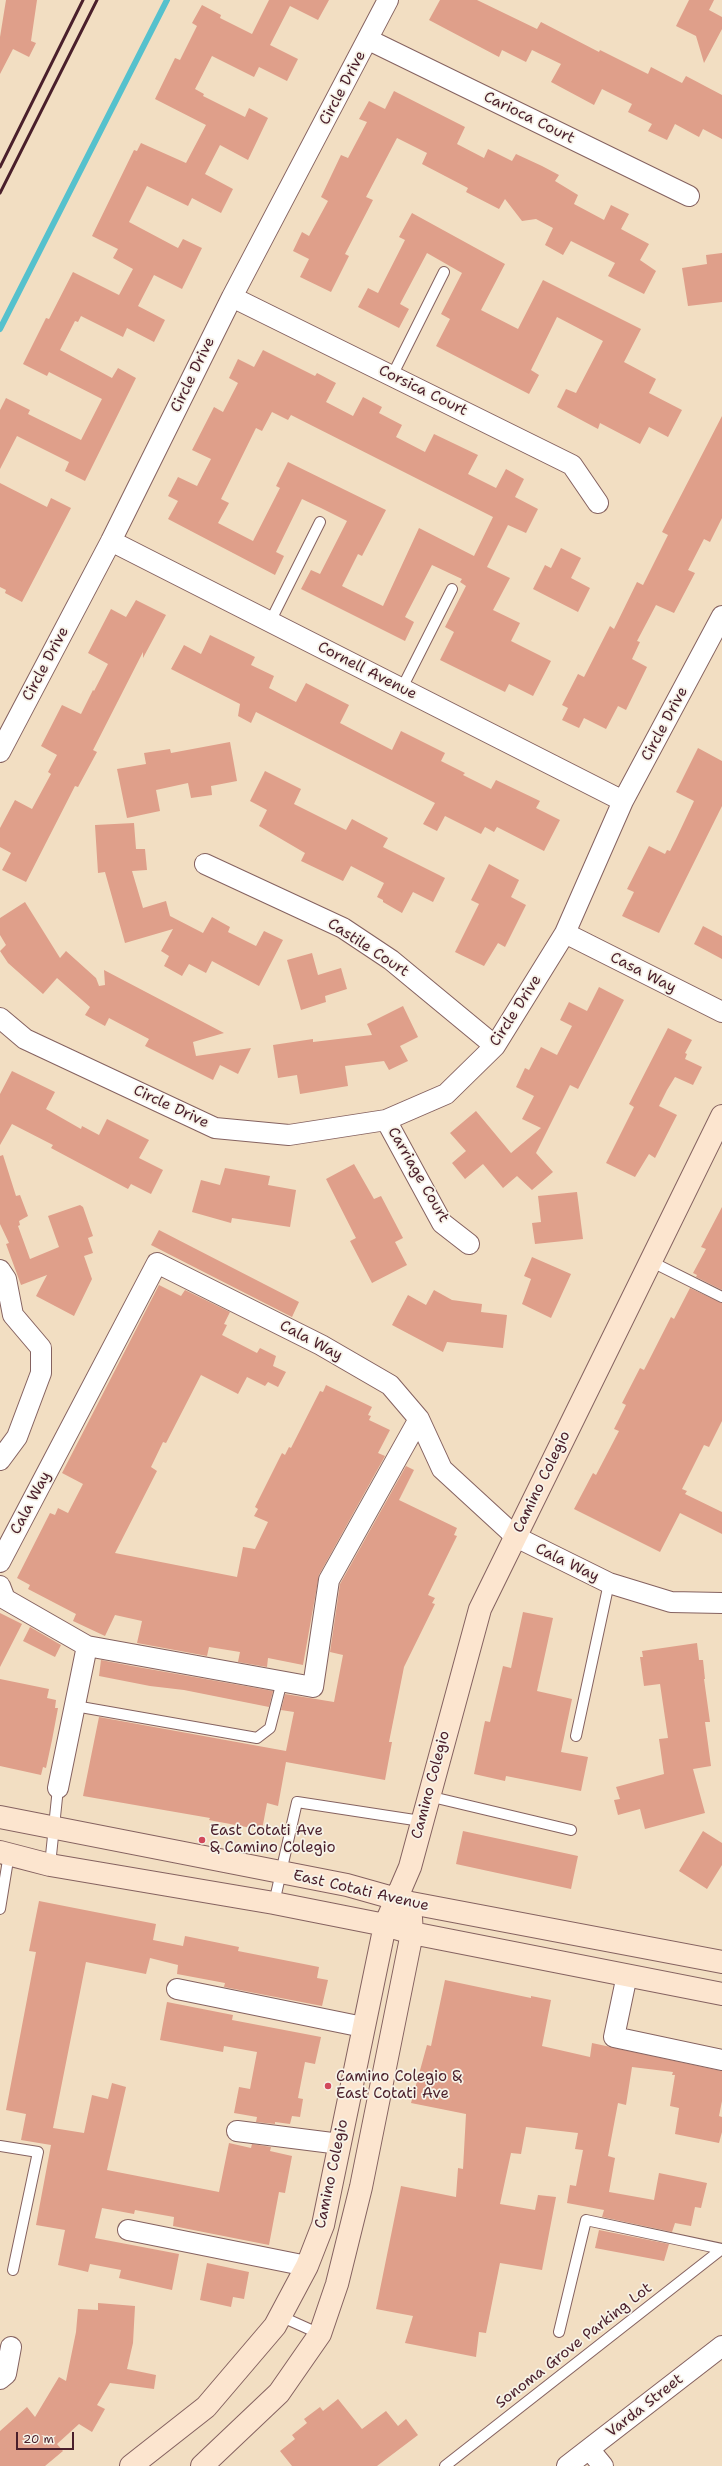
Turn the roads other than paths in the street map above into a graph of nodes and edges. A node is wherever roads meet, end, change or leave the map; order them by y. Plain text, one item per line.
1 (388, 0) edge
2 (369, 40) junction
3 (688, 196) dead end
4 (444, 272) dead end
5 (232, 296) junction
6 (392, 376) junction
7 (598, 503) dead end
8 (320, 522) dead end
9 (111, 541) junction
10 (452, 589) dead end
11 (722, 616) edge
12 (270, 622) junction
13 (402, 688) junction
14 (0, 752) edge
15 (623, 801) junction
16 (205, 864) dead end
17 (565, 933) junction
18 (722, 1012) edge
19 (0, 1018) edge
20 (495, 1046) junction
21 (722, 1116) edge
22 (386, 1120) junction
23 (469, 1244) dead end
24 (650, 1261) junction
25 (0, 1270) edge
26 (722, 1297) edge
27 (6, 1318) edge
28 (418, 1419) junction
29 (0, 1460) edge
30 (516, 1537) junction
31 (0, 1562) edge
32 (609, 1583) junction
33 (0, 1586) edge
34 (722, 1603) edge
35 (87, 1646) junction
36 (282, 1682) junction
37 (75, 1706) junction
38 (576, 1736) dead end
39 (58, 1788) joint
40 (428, 1796) junction
41 (0, 1817) edge
42 (421, 1821) junction
43 (54, 1828) junction
44 (571, 1830) dead end
45 (5, 1853) edge
46 (50, 1864) junction
47 (279, 1872) junction
48 (274, 1902) junction
49 (403, 1902) junction
50 (0, 1909) edge
51 (385, 1925) junction
52 (412, 1933) junction
53 (633, 1944) junction
54 (722, 1962) edge
55 (627, 1975) junction
56 (177, 1988) dead end
57 (722, 1994) edge
58 (363, 2027) junction
59 (722, 2060) edge
60 (237, 2130) dead end
61 (340, 2144) junction
62 (0, 2146) edge
63 (128, 2230) dead end
64 (722, 2249) edge
65 (307, 2266) junction
66 (13, 2270) dead end
67 (280, 2316) junction
68 (559, 2332) dead end
69 (320, 2334) junction
70 (722, 2346) edge
71 (11, 2347) dead end
72 (0, 2379) edge
73 (589, 2449) junction
74 (131, 2466) edge
75 (202, 2466) edge
76 (444, 2466) edge
77 (568, 2466) edge
78 (603, 2466) edge

1 - 2 street, Circle Drive
2 - 3 street, Carioca Court
2 - 5 street, Circle Drive
4 - 6 lane
5 - 6 street, Corsica Court
5 - 9 street, Circle Drive
6 - 7 street, Corsica Court
8 - 12 lane
9 - 12 street, Cornell Avenue
9 - 14 street, Circle Drive
10 - 13 lane
11 - 15 street, Circle Drive
12 - 13 street, Cornell Avenue
13 - 15 street, Cornell Avenue
15 - 17 street, Circle Drive
16 - 20 street, Castile Court
17 - 18 street, Casa Way
17 - 20 street, Circle Drive
19 - 22 street, Circle Drive
20 - 22 street, Circle Drive
21 - 24 street, Camino Colegio
22 - 23 street, Carriage Court
24 - 26 lane
24 - 30 street, Camino Colegio
25 - 27 street
27 - 29 street
28 - 30 street, Cala Way
28 - 31 street, Cala Way
28 - 36 street
30 - 32 street, Cala Way
30 - 40 street, Camino Colegio
32 - 34 street, Cala Way
32 - 38 lane
33 - 35 street
35 - 36 street
35 - 37 street
36 - 37 lane
37 - 39 street
39 - 43 lane
40 - 42 street, Camino Colegio
40 - 44 lane
41 - 43 street, East Cotati Avenue
42 - 47 lane
42 - 49 street, Camino Colegio
43 - 46 lane
43 - 47 street, East Cotati Avenue
45 - 46 street, East Cotati Avenue
45 - 50 lane
46 - 48 street, East Cotati Avenue
47 - 48 lane
47 - 49 street, East Cotati Avenue
48 - 51 street, East Cotati Avenue
49 - 51 street, Camino Colegio
49 - 52 street, Camino Colegio
49 - 53 street, East Cotati Avenue
51 - 52 street, East Cotati Avenue
51 - 58 street, Camino Colegio
52 - 55 street, East Cotati Avenue
52 - 69 street, Camino Colegio
53 - 54 street, East Cotati Avenue
53 - 55 street
55 - 57 street, East Cotati Avenue
55 - 59 street
56 - 58 street
58 - 61 street, Camino Colegio
60 - 61 street
61 - 65 street, Camino Colegio
62 - 66 lane
63 - 65 street
64 - 68 lane
64 - 76 lane, Sonoma Grove Parking Lot
65 - 67 street, Camino Colegio
67 - 69 lane
67 - 74 street, Camino Colegio
69 - 75 street, Camino Colegio
70 - 73 street, Varda Street
71 - 72 street
73 - 77 street, Varda Street
73 - 78 street

